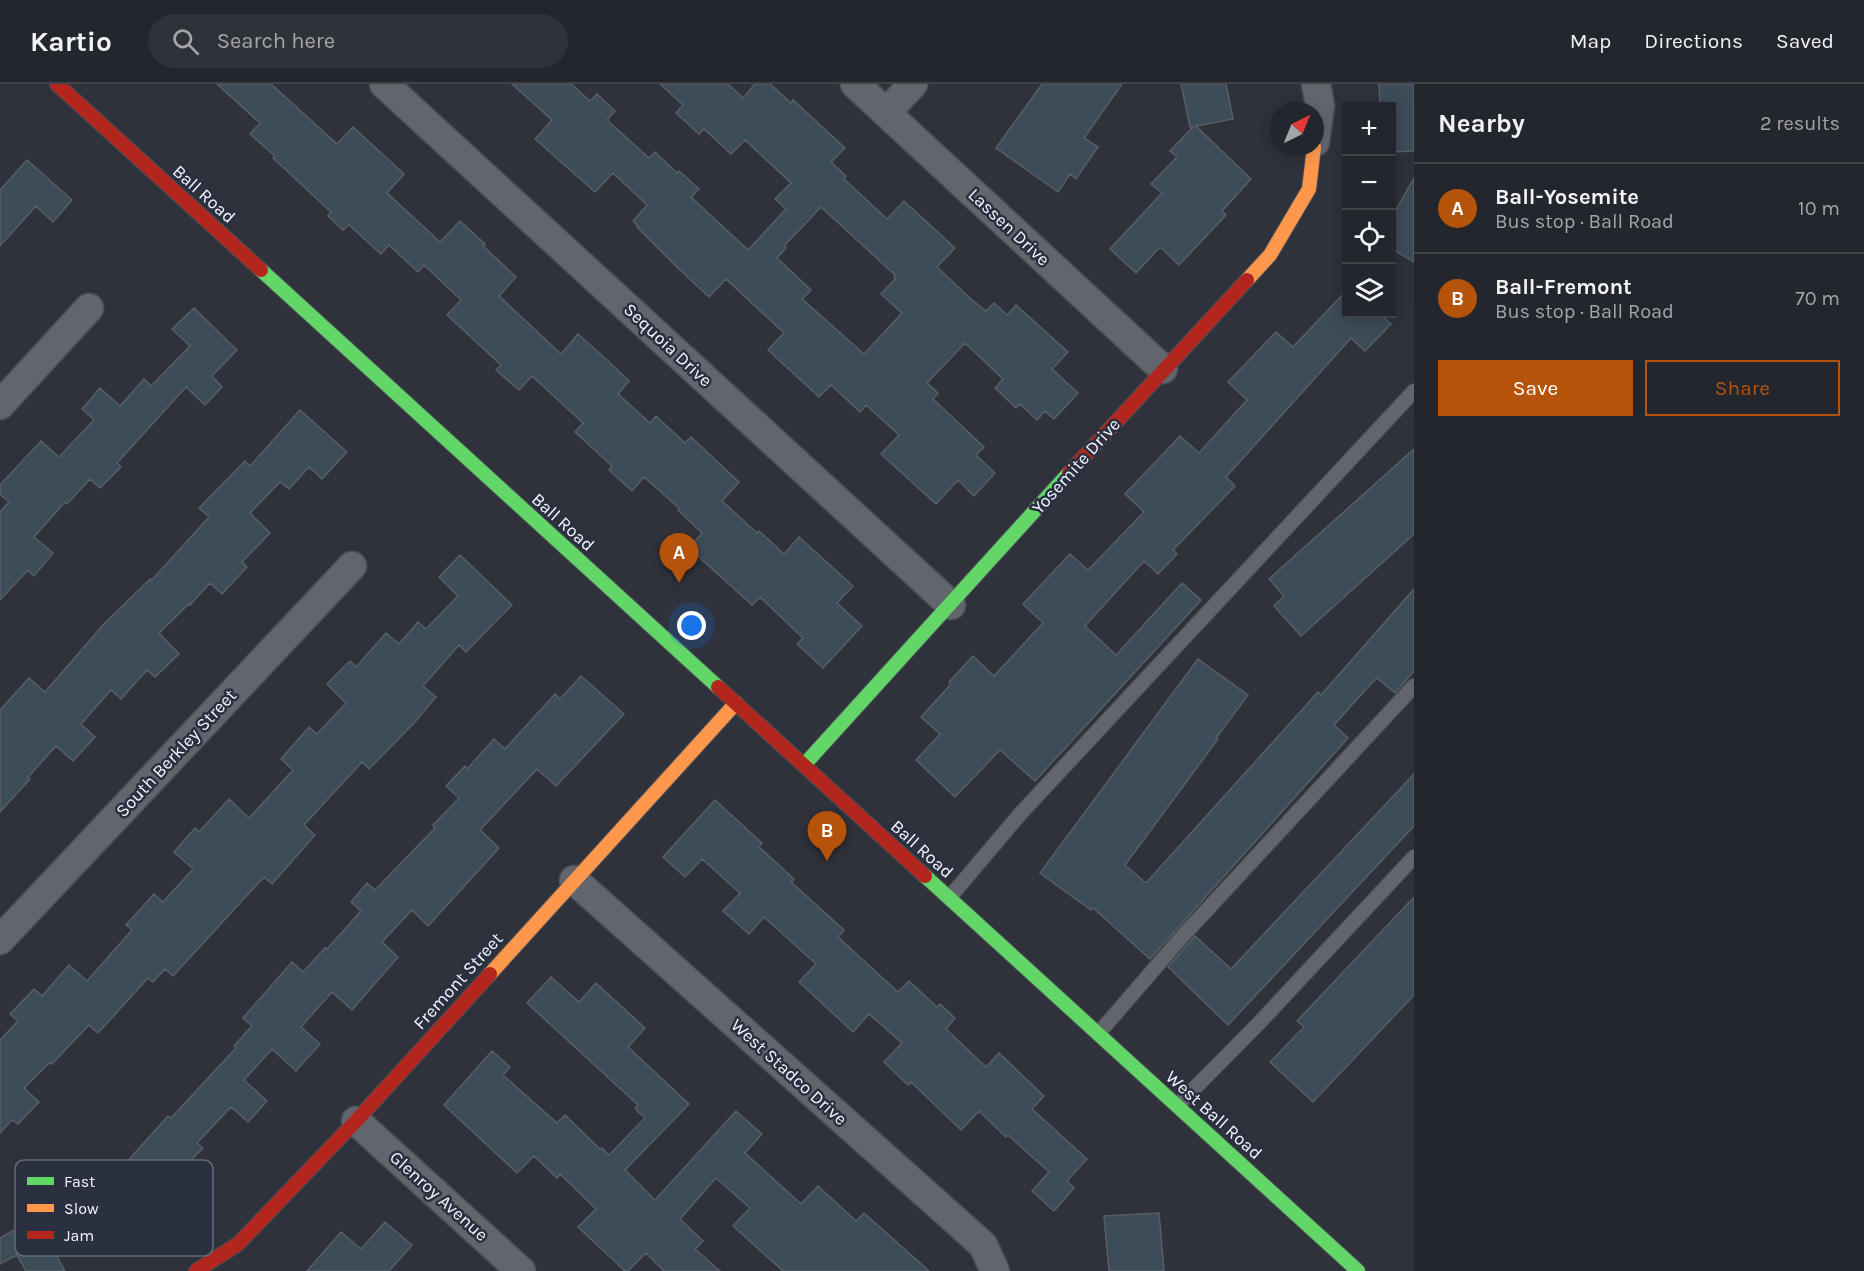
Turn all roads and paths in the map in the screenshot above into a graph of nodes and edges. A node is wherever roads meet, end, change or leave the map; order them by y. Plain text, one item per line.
1 (57, 84) edge
2 (384, 84) edge
3 (855, 84) edge
4 (913, 84) edge
5 (1316, 84) edge
6 (1319, 102) edge
7 (886, 113) junction
8 (1313, 156) edge
9 (89, 308) dead end
10 (1163, 369) junction
11 (1414, 391) edge
12 (0, 405) edge
13 (352, 566) dead end
14 (951, 605) junction
15 (1414, 686) edge
16 (736, 703) junction
17 (804, 765) junction
18 (1414, 857) edge
19 (574, 880) junction
20 (949, 898) junction
21 (0, 940) edge
22 (1045, 986) joint
23 (1098, 1034) junction
24 (1177, 1106) junction
25 (356, 1121) junction
26 (196, 1271) edge
27 (522, 1271) edge
28 (995, 1271) edge
29 (1358, 1271) edge

1 - 16 main road, Ball Road
2 - 14 street, Sequoia Drive
3 - 7 street, Lassen Drive
4 - 7 street
5 - 6 street
7 - 10 street, Lassen Drive
8 - 10 main road, Yosemite Drive
9 - 12 street
10 - 14 main road, Yosemite Drive
11 - 20 lane
13 - 21 street, South Berkley Street
14 - 17 main road, Yosemite Drive
15 - 23 lane
16 - 17 main road, Ball Road
16 - 19 main road, Fremont Street
17 - 20 main road, Ball Road
18 - 24 lane
19 - 25 main road, Fremont Street
19 - 28 street, West Stadco Drive
20 - 22 main road, Ball Road
22 - 23 main road, West Ball Road
23 - 24 main road, West Ball Road
24 - 29 main road, West Ball Road
25 - 26 main road, Fremont Street
25 - 27 street, Glenroy Avenue

